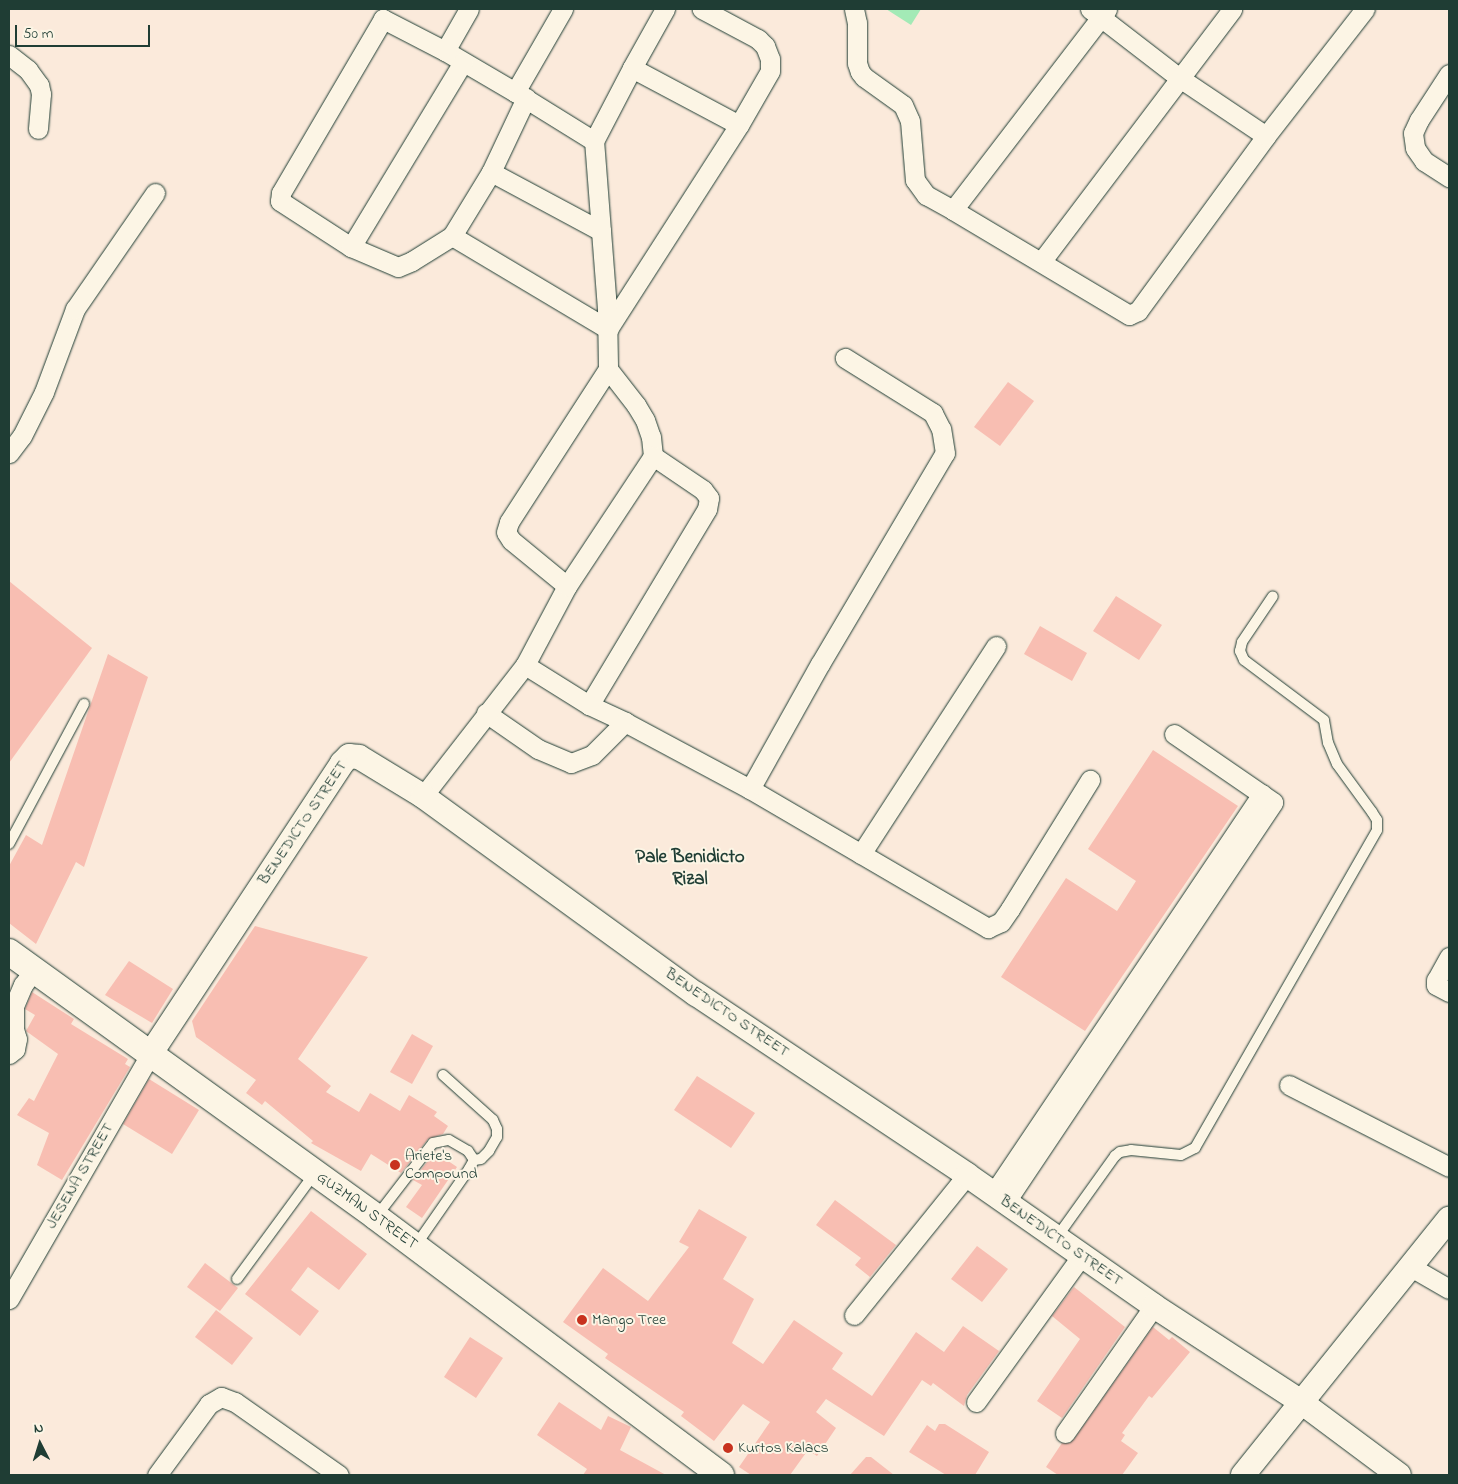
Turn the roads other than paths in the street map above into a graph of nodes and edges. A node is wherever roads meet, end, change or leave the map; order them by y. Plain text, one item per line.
1 (469, 9) edge
2 (563, 9) edge
3 (665, 9) edge
4 (702, 9) edge
5 (854, 9) edge
6 (1232, 9) edge
7 (1365, 9) edge
8 (1099, 12) edge
9 (386, 14) edge
10 (445, 51) junction
11 (9, 55) edge
12 (463, 62) junction
13 (632, 68) junction
14 (1449, 74) edge
15 (1181, 79) junction
16 (520, 95) junction
17 (739, 125) junction
18 (38, 129) dead end
19 (1266, 136) junction
20 (594, 141) junction
21 (491, 172) junction
22 (1449, 177) edge
23 (155, 193) dead end
24 (953, 210) junction
25 (601, 231) junction
26 (452, 236) junction
27 (351, 247) junction
28 (1041, 262) junction
29 (608, 329) junction
30 (845, 358) dead end
31 (608, 369) junction
32 (9, 453) edge
33 (653, 456) junction
34 (567, 586) junction
35 (1274, 596) dead end
36 (996, 646) dead end
37 (525, 665) junction
38 (84, 704) dead end
39 (589, 705) junction
40 (486, 713) junction
41 (625, 722) junction
42 (1174, 734) dead end
43 (1090, 780) dead end
44 (750, 789) junction
45 (423, 796) junction
46 (9, 844) edge
47 (861, 854) junction
48 (9, 952) edge
49 (1449, 957) edge
50 (33, 971) junction
51 (1449, 992) edge
52 (13, 998) edge
53 (151, 1053) junction
54 (9, 1054) edge
55 (443, 1075) dead end
56 (1289, 1085) dead end
57 (474, 1160) junction
58 (1449, 1167) edge
59 (315, 1173) junction
60 (967, 1176) junction
61 (999, 1198) junction
62 (376, 1217) junction
63 (1449, 1219) edge
64 (1056, 1237) junction
65 (415, 1246) junction
66 (1082, 1255) junction
67 (1411, 1267) junction
68 (237, 1279) dead end
69 (1449, 1289) edge
70 (9, 1299) edge
71 (1154, 1306) junction
72 (854, 1316) dead end
73 (976, 1402) dead end
74 (1302, 1402) junction
75 (1064, 1433) dead end
76 (333, 1474) edge
77 (157, 1475) edge
78 (721, 1475) edge
79 (1244, 1475) edge
80 (1398, 1475) edge

1 - 10 street
2 - 16 street
3 - 13 street
4 - 17 street
5 - 24 street
6 - 15 street
7 - 19 street
8 - 15 street
8 - 24 street
9 - 10 street
9 - 27 street
10 - 12 street
11 - 18 street
12 - 16 street
12 - 27 street
13 - 17 street
13 - 20 street
14 - 22 street
15 - 19 street
15 - 28 street
16 - 20 street
16 - 21 street
17 - 29 street
19 - 28 street
20 - 25 street
21 - 25 street
21 - 26 street
23 - 32 street
24 - 28 street
25 - 29 street
26 - 27 street
26 - 29 street
29 - 31 street
30 - 44 street
31 - 33 street
31 - 34 street
33 - 34 street
33 - 39 street
34 - 37 street
35 - 64 lane
36 - 47 street
37 - 39 street
37 - 40 street
38 - 46 lane
39 - 41 street
40 - 41 street
40 - 45 street
41 - 44 street
42 - 61 street
43 - 47 street
44 - 47 street
45 - 53 street, BENEDICTO STREET
45 - 60 street, BENEDICTO STREET
48 - 50 main road, GUZMAN STREET
49 - 51 street
50 - 52 street
50 - 53 main road, GUZMAN STREET
52 - 54 street
53 - 59 main road, GUZMAN STREET
53 - 70 street, JESENA STREET
55 - 57 lane
56 - 58 street
57 - 62 lane
57 - 65 lane
59 - 62 main road, GUZMAN STREET
59 - 68 lane
60 - 61 street, BENEDICTO STREET
60 - 72 street
61 - 64 street, BENEDICTO STREET
62 - 65 main road, GUZMAN STREET
63 - 67 street
64 - 66 street, BENEDICTO STREET
65 - 78 main road, GUZMAN STREET
66 - 71 street, BENEDICTO STREET
66 - 73 street
67 - 69 street
67 - 74 street
71 - 74 street, BENEDICTO STREET
71 - 75 street
74 - 79 street
74 - 80 street, BENEDICTO STREET
76 - 77 street

